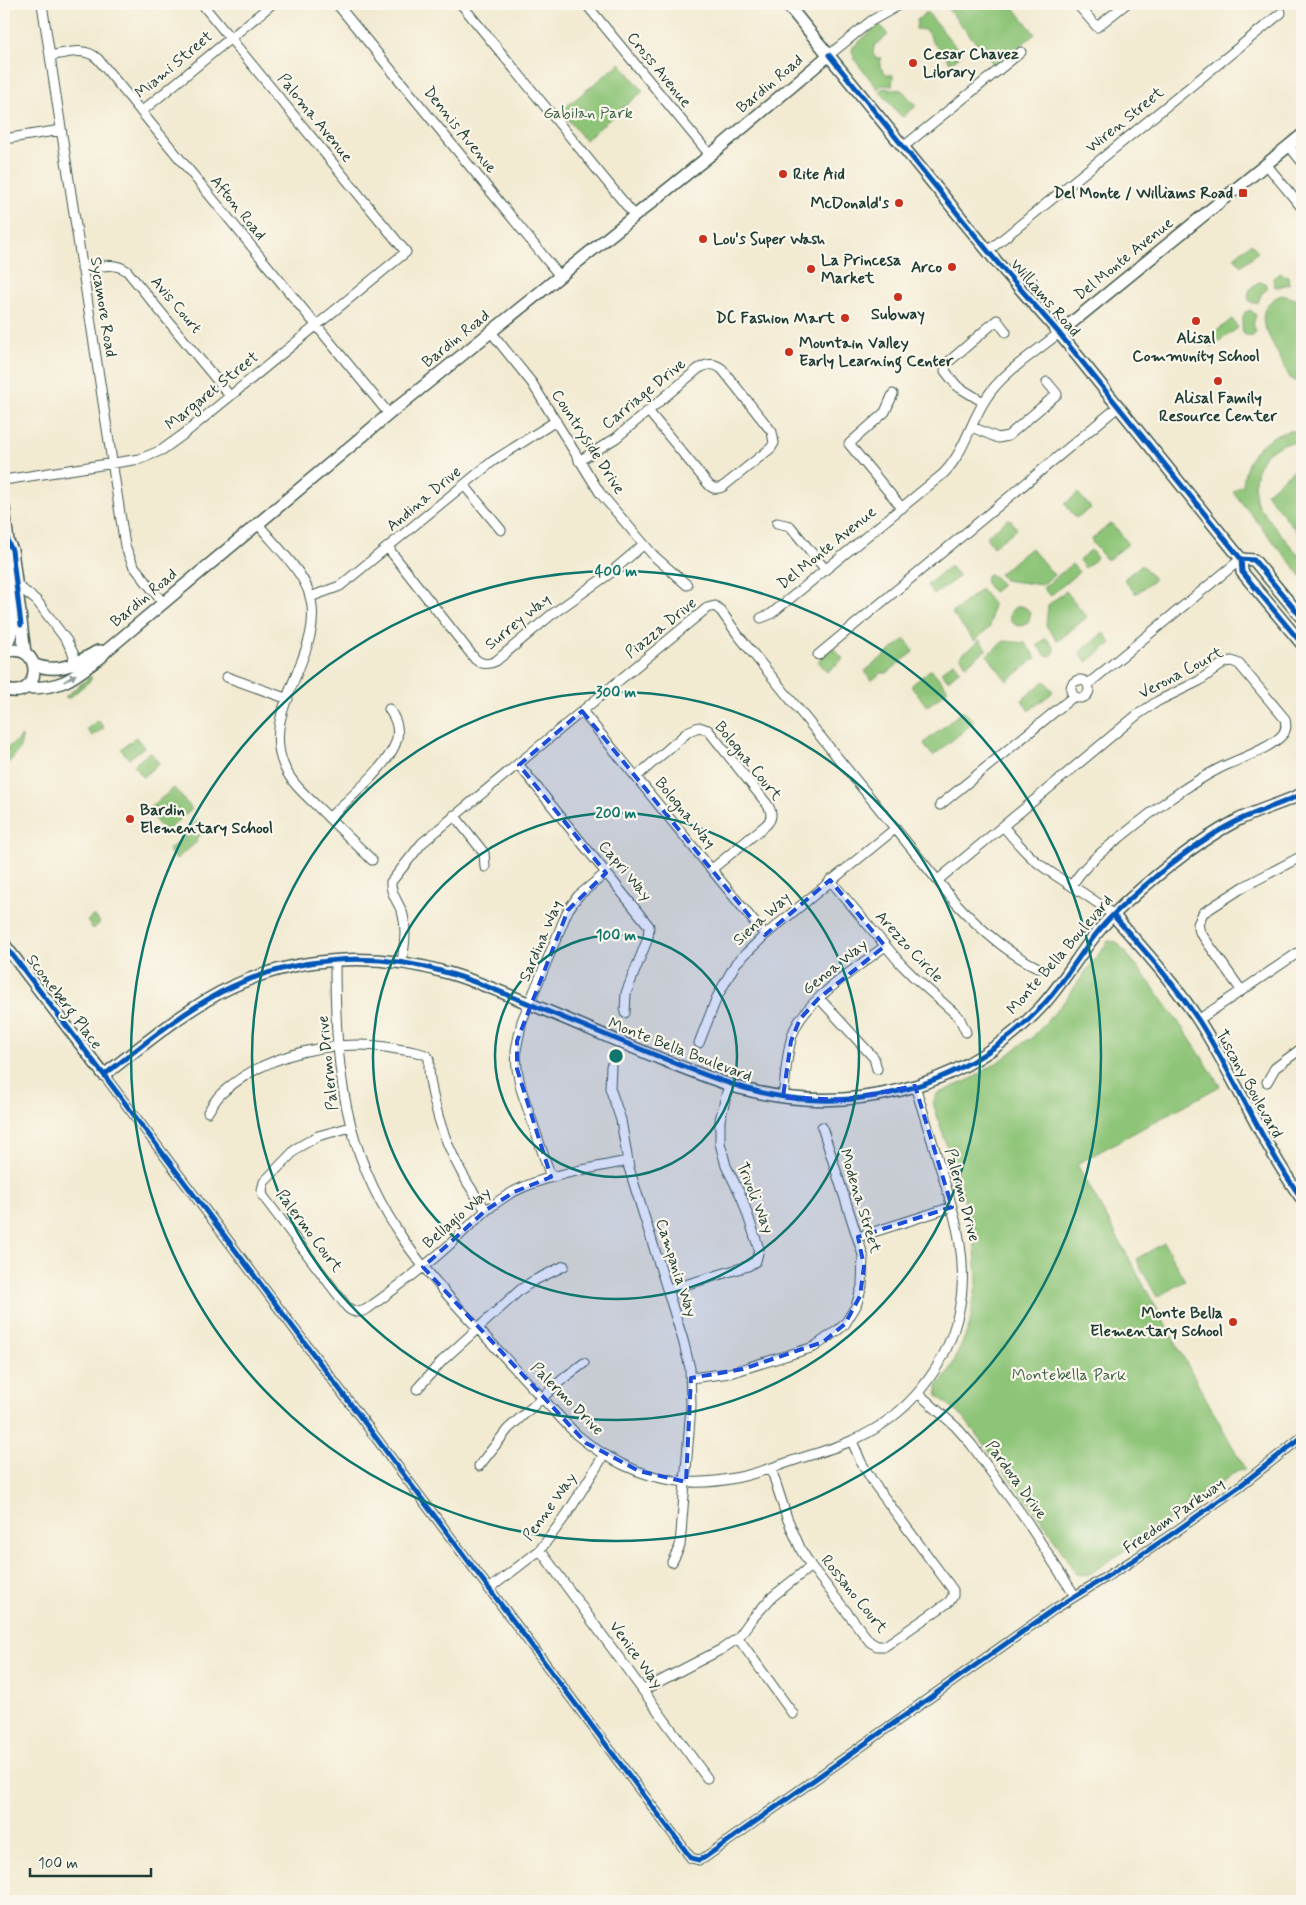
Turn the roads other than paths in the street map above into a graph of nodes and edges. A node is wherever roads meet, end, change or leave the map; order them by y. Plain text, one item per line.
1 (42, 4) edge
2 (202, 4) edge
3 (272, 4) edge
4 (337, 4) edge
5 (461, 4) edge
6 (586, 4) edge
7 (787, 4) edge
8 (901, 4) edge
9 (1078, 4) edge
10 (1126, 4) edge
11 (1281, 13) dead end
12 (230, 38) junction
13 (1021, 52) dead end
14 (828, 55) junction
15 (50, 56) junction
16 (141, 112) junction
17 (61, 130) junction
18 (1302, 135) edge
19 (4, 139) edge
20 (1289, 146) junction
21 (903, 147) junction
22 (710, 156) junction
23 (1302, 162) edge
24 (1266, 164) junction
25 (1302, 208) edge
26 (635, 216) junction
27 (988, 251) junction
28 (406, 252) joint
29 (82, 269) junction
30 (560, 275) junction
31 (316, 326) junction
32 (491, 332) junction
33 (1006, 332) dead end
34 (1059, 333) junction
35 (1047, 382) dead end
36 (893, 394) dead end
37 (230, 396) junction
38 (984, 402) junction
39 (1118, 407) junction
40 (649, 412) junction
41 (389, 414) junction
42 (556, 421) junction
43 (972, 427) junction
44 (579, 462) junction
45 (113, 464) junction
46 (4, 480) edge
47 (464, 485) junction
48 (4, 508) edge
49 (902, 508) junction
50 (777, 523) dead end
51 (258, 524) junction
52 (501, 530) dead end
53 (8, 542) junction
54 (643, 545) junction
55 (388, 548) junction
56 (1241, 559) junction
57 (825, 569) junction
58 (17, 585) junction
59 (687, 585) dead end
60 (310, 598) junction
61 (37, 601) junction
62 (163, 603) junction
63 (20, 612) junction
64 (761, 618) dead end
65 (1302, 618) edge
66 (1302, 644) edge
67 (106, 650) junction
68 (4, 652) edge
69 (25, 653) junction
70 (818, 655) dead end
71 (34, 664) junction
72 (72, 666) junction
73 (227, 677) dead end
74 (4, 689) edge
75 (22, 690) junction
76 (288, 699) junction
77 (4, 701) edge
78 (389, 709) dead end
79 (582, 712) junction
80 (518, 765) junction
81 (636, 776) junction
82 (1302, 794) edge
83 (940, 805) dead end
84 (454, 815) junction
85 (329, 818) junction
86 (1003, 826) junction
87 (896, 828) junction
88 (1302, 856) edge
89 (372, 860) dead end
90 (485, 867) dead end
91 (712, 869) junction
92 (606, 873) junction
93 (830, 880) junction
94 (938, 880) junction
95 (1072, 885) junction
96 (1113, 915) junction
97 (765, 935) junction
98 (4, 944) edge
99 (885, 946) junction
100 (1302, 950) edge
101 (334, 960) junction
102 (402, 962) junction
103 (1038, 968) dead end
104 (1242, 990) junction
105 (819, 998) junction
106 (530, 1004) junction
107 (625, 1013) dead end
108 (1198, 1020) junction
109 (966, 1032) dead end
110 (699, 1043) dead end
111 (339, 1046) junction
112 (1302, 1048) edge
113 (611, 1066) dead end
114 (877, 1069) dead end
115 (104, 1075) junction
116 (1267, 1082) dead end
117 (729, 1084) junction
118 (915, 1086) junction
119 (783, 1097) junction
120 (208, 1112) dead end
121 (351, 1127) junction
122 (822, 1127) dead end
123 (627, 1161) junction
124 (551, 1177) junction
125 (1302, 1199) edge
126 (952, 1207) junction
127 (486, 1210) junction
128 (858, 1237) junction
129 (564, 1266) dead end
130 (423, 1267) junction
131 (668, 1290) junction
132 (478, 1328) junction
133 (584, 1363) dead end
134 (691, 1378) junction
135 (417, 1389) dead end
136 (918, 1393) junction
137 (543, 1397) junction
138 (1302, 1438) edge
139 (852, 1441) junction
140 (604, 1455) junction
141 (479, 1466) dead end
142 (771, 1468) junction
143 (686, 1482) junction
144 (540, 1550) junction
145 (672, 1562) dead end
146 (812, 1566) junction
147 (488, 1588) junction
148 (1075, 1596) junction
149 (738, 1638) junction
150 (643, 1690) junction
151 (793, 1714) dead end
152 (707, 1778) dead end

1 - 15 street, Sycamore Road
2 - 12 street, Paloma Avenue
3 - 12 street, Miami Street
4 - 30 street, Dennis Avenue
5 - 26 street
6 - 22 street, Cross Avenue
7 - 14 street, Williams Road
8 - 14 street
9 - 10 street
11 - 27 street, Wiren Street
12 - 16 street, Miami Street
12 - 28 street, Paloma Avenue
13 - 21 street
14 - 21 street, Williams Road
14 - 22 street, Bardin Road
15 - 16 street, Afton Road
15 - 17 street, Sycamore Road
16 - 31 street, Afton Road
17 - 19 street
17 - 29 street, Sycamore Road
18 - 20 street, Del Monte Avenue
20 - 23 street
20 - 24 street, Del Monte Avenue
21 - 27 street, Williams Road
22 - 26 street, Bardin Road
24 - 25 street
24 - 34 street, Del Monte Avenue
26 - 30 street, Bardin Road
27 - 34 street, Williams Road
28 - 31 street, Margaret Street
29 - 37 street, Avis Court
29 - 45 street, Sycamore Road
30 - 32 street, Bardin Road
31 - 37 street, Margaret Street
31 - 41 street, Afton Road
32 - 41 street, Bardin Road
32 - 42 street, Countryside Drive
33 - 38 street
34 - 38 street, Del Monte Avenue
34 - 39 street, Williams Road
35 - 43 street
36 - 49 street
37 - 45 street, Margaret Street
38 - 43 street, Del Monte Avenue
39 - 56 street, Williams Road
39 - 70 street
40 - 40 street, Carriage Drive
40 - 44 street, Carriage Drive
41 - 51 street, Bardin Road
42 - 44 street, Countryside Drive
42 - 47 street, Andina Drive
43 - 49 street, Del Monte Avenue
44 - 54 street, Countryside Drive
45 - 46 street, Margaret Street
45 - 62 street, Sycamore Road
47 - 52 street
47 - 55 street, Andina Drive
48 - 53 street
49 - 57 street, Del Monte Avenue
50 - 57 street
51 - 60 street
51 - 62 street, Bardin Road
53 - 58 street
53 - 68 street
54 - 55 street, Surrey Way
54 - 59 street, Countryside Drive
55 - 60 street, Andina Drive
56 - 65 street, Williams Road
56 - 66 street, Williams Road
56 - 83 street
57 - 64 street, Del Monte Avenue
58 - 61 street
58 - 63 street
60 - 76 street
61 - 63 street
61 - 72 street
62 - 67 street, Bardin Road
63 - 69 street
67 - 72 street, Bardin Road
75 -> 67 street, Bardin Road
68 - 69 street
69 - 71 street
71 - 72 street, Bardin Road
71 - 75 street
73 - 76 street
74 - 75 street, Bardin Road
75 - 77 street
76 - 85 street
78 - 85 street
79 - 80 street, Piazza Drive
79 - 81 street, Bologna Way
79 - 87 street, Piazza Drive
80 - 84 street, Piazza Drive
80 - 92 street, Capri Way
81 - 91 street, Bologna Way
81 - 91 street, Bologna Court
82 - 96 street, Monte Bella Boulevard
84 - 90 street
84 - 102 street, Piazza Drive
85 - 89 street
86 - 94 street, Verona Court
86 - 95 street
86 - 95 street, Verona Court
87 - 93 street, Siena Way
87 - 94 street, Piazza Drive
88 - 104 street
91 - 97 street, Bologna Way
92 - 106 street, Sardina Way
92 - 107 street, Capri Way
93 - 97 street, Siena Way
93 - 99 street, Arezzo Circle
94 - 103 street, Piazza Drive
95 - 96 street
96 - 108 street, Tuscany Boulevard
96 - 118 street, Monte Bella Boulevard
97 - 110 street, Siena Way
98 - 115 street, Sconeberg Place
99 - 105 street, Genoa Way
99 - 109 street, Arezzo Circle
100 - 104 street
101 - 102 street, Monte Bella Boulevard
101 - 111 street, Palermo Drive
101 - 115 street, Monte Bella Boulevard
102 - 106 street, Monte Bella Boulevard
104 - 108 street
105 - 114 street
105 - 119 street, Genoa Way
106 - 117 street, Monte Bella Boulevard
106 - 124 street, Sardina Way
108 - 125 street, Tuscany Boulevard
111 - 120 street
111 - 121 street, Palermo Drive
111 - 127 street
112 - 116 street
113 - 123 street, Campania Way
115 - 147 street
117 - 119 street, Monte Bella Boulevard
117 - 131 street, Trivoli Way
118 - 119 street, Monte Bella Boulevard
118 - 126 street, Palermo Drive
121 - 130 street, Palermo Drive
121 - 130 street, Palermo Court
122 - 128 street, Modena Street
123 - 124 street, Bellagio Way
123 - 131 street, Campania Way
124 - 127 street, Bellagio Way
126 - 128 street
126 - 136 street, Palermo Drive
127 - 130 street, Bellagio Way
128 - 134 street, Modena Street
129 - 132 street
130 - 132 street, Palermo Drive
131 - 134 street, Campania Way
132 - 135 street
132 - 137 street, Palermo Drive
133 - 137 street
134 - 143 street, Campania Way
136 - 139 street, Palermo Drive
136 - 148 street, Pardova Drive
137 - 140 street, Palermo Drive
137 - 141 street
138 - 148 street, Freedom Parkway
139 - 142 street, Palermo Drive
139 - 146 street, Rossano Court
140 - 143 street, Palermo Drive
140 - 144 street, Penne Way
142 - 143 street, Palermo Drive
142 - 146 street, Rossano Court
143 - 145 street, Campania Way
144 - 147 street, Penne Way
144 - 150 street, Venice Way
146 - 149 street
147 - 148 street, Freedom Parkway
149 - 150 street
149 - 151 street
150 - 152 street, Venice Way

